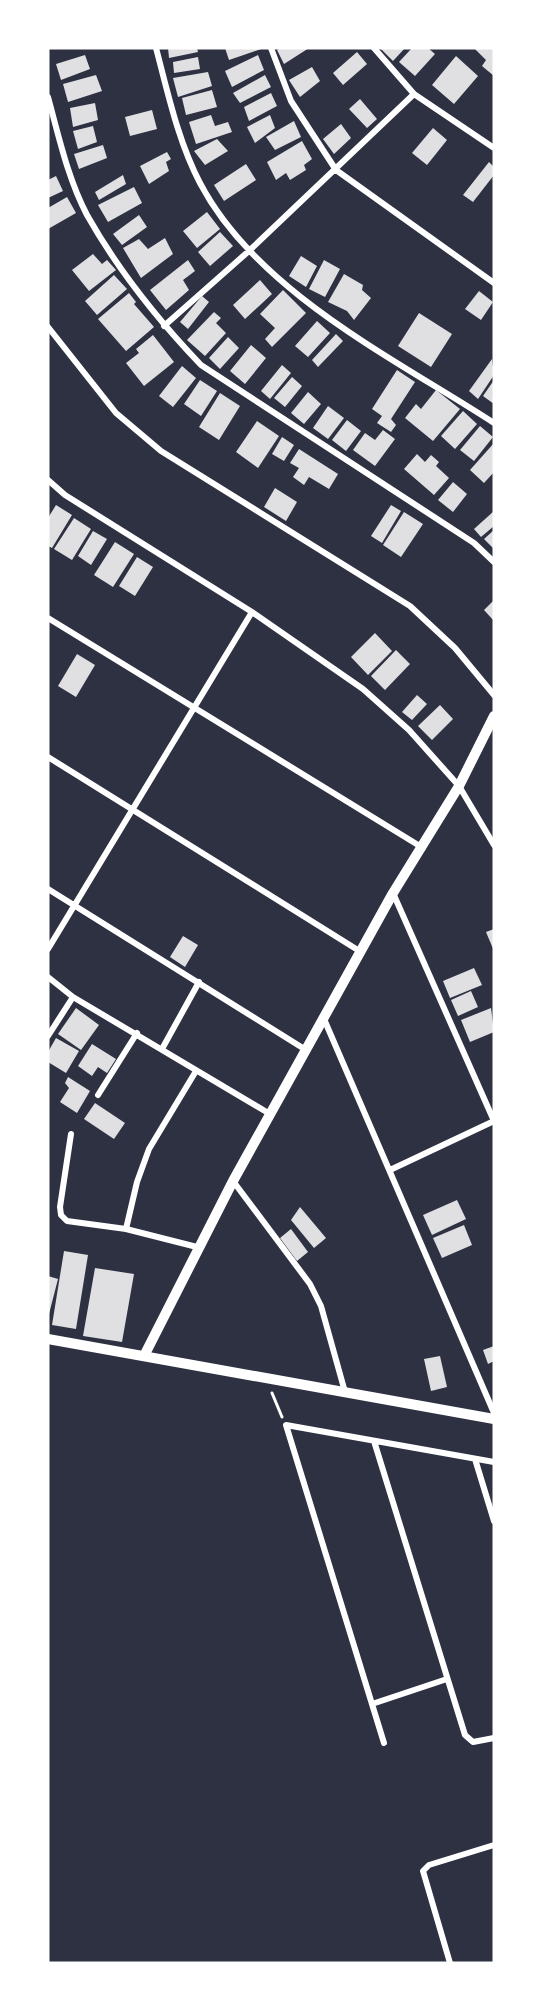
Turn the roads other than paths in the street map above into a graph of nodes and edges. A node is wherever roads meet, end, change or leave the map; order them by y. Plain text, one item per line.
1 (156, 48) edge
2 (271, 48) edge
3 (374, 48) edge
4 (414, 94) junction
5 (48, 97) edge
6 (494, 148) edge
7 (336, 170) junction
8 (250, 250) junction
9 (494, 283) edge
10 (164, 326) junction
11 (48, 327) edge
12 (494, 423) edge
13 (48, 480) edge
14 (494, 562) edge
15 (252, 612) junction
16 (48, 618) edge
17 (494, 695) edge
18 (194, 706) junction
19 (494, 716) edge
20 (48, 757) edge
21 (459, 786) junction
22 (132, 810) junction
23 (494, 845) edge
24 (423, 848) junction
25 (48, 889) edge
26 (393, 893) junction
27 (75, 904) junction
28 (48, 949) edge
29 (361, 952) junction
30 (48, 977) edge
31 (199, 982) junction
32 (73, 997) junction
33 (323, 1019) junction
34 (137, 1033) junction
35 (48, 1036) edge
36 (162, 1049) junction
37 (306, 1050) junction
38 (196, 1071) junction
39 (98, 1095) dead end
40 (270, 1114) junction
41 (494, 1121) edge
42 (71, 1134) dead end
43 (390, 1170) junction
44 (232, 1181) junction
45 (126, 1229) junction
46 (197, 1247) junction
47 (48, 1339) edge
48 (144, 1356) junction
49 (345, 1392) junction
50 (494, 1413) edge
51 (494, 1419) edge
52 (374, 1441) junction
53 (475, 1459) junction
54 (494, 1462) edge
55 (494, 1521) edge
56 (447, 1679) junction
57 (372, 1704) junction
58 (494, 1738) edge
59 (384, 1743) dead end
60 (494, 1845) edge
61 (450, 1963) edge

1 - 8 street
2 - 7 street
3 - 4 street
4 - 6 street
4 - 7 street
5 - 10 street
7 - 8 street
7 - 9 street
8 - 10 street
8 - 12 street
10 - 14 street
11 - 17 street
13 - 15 street
15 - 18 street
15 - 21 street
16 - 18 street
18 - 22 street
18 - 24 street
19 - 21 street
20 - 22 street
21 - 23 street
21 - 24 street
22 - 27 street
22 - 29 street
24 - 26 street
25 - 27 street
26 - 29 street
26 - 41 street
27 - 28 street
27 - 31 street
29 - 33 street
30 - 32 street
31 - 36 street
31 - 37 street
32 - 34 street
32 - 35 street
33 - 37 street
33 - 43 street
34 - 36 street
34 - 39 street
36 - 38 street
37 - 40 street
38 - 40 street
38 - 45 street
40 - 44 street
41 - 43 street
42 - 45 street
43 - 50 street
44 - 46 street
44 - 49 street
45 - 46 street
46 - 48 street
47 - 48 street
48 - 49 street
49 - 51 street
52 - 53 street
52 - 56 street
52 - 57 street
53 - 54 street
53 - 55 street
56 - 57 street
56 - 58 street
57 - 59 street
60 - 61 street

